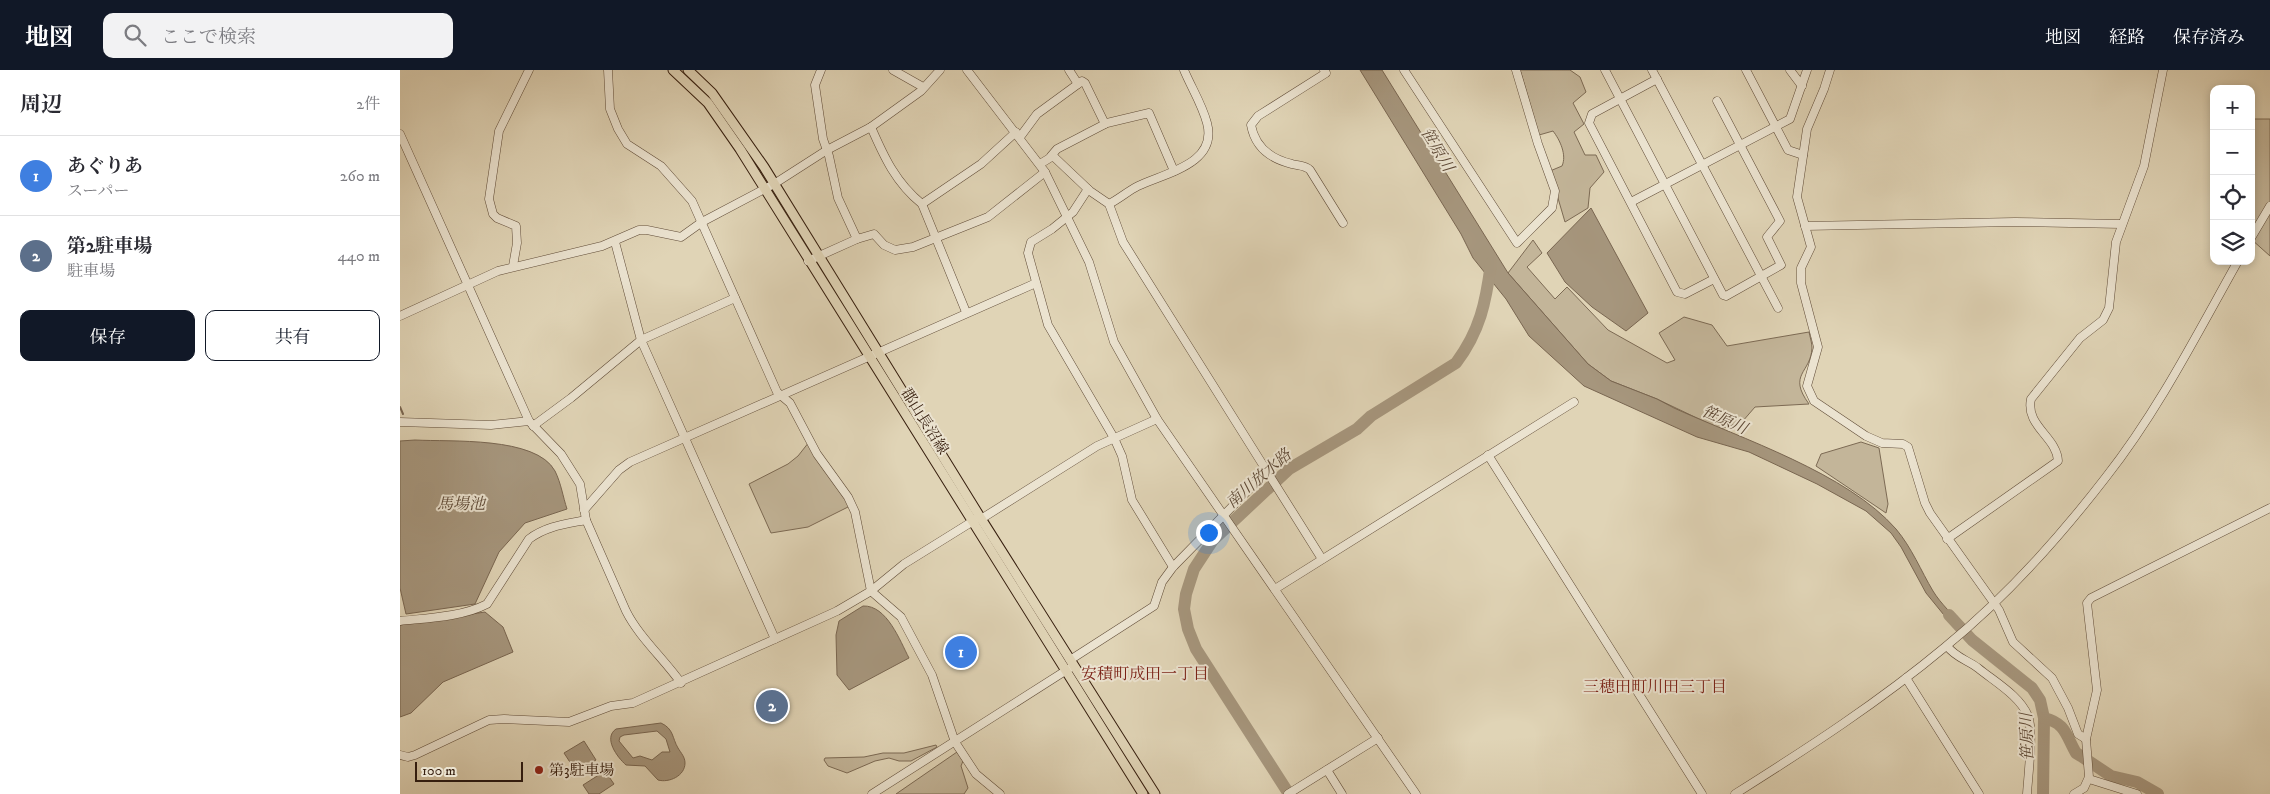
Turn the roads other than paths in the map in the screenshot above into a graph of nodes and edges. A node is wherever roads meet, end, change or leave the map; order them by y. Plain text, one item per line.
1 (529, 70) edge
2 (608, 70) edge
3 (673, 70) edge
4 (688, 70) edge
5 (822, 70) edge
6 (893, 70) edge
7 (940, 70) edge
8 (968, 70) edge
9 (1069, 70) edge
10 (1184, 70) edge
11 (1324, 70) edge
12 (1404, 70) edge
13 (1516, 70) edge
14 (1605, 70) edge
15 (1652, 70) edge
16 (1746, 70) edge
17 (1790, 70) edge
18 (1807, 70) edge
19 (1830, 70) edge
20 (2163, 70) edge
21 (1658, 79) junction
22 (1078, 84) junction
23 (1802, 86) junction
24 (923, 87) junction
25 (1620, 98) junction
26 (1717, 100) dead end
27 (1105, 124) junction
28 (1775, 126) junction
29 (871, 127) junction
30 (400, 134) edge
31 (1018, 134) junction
32 (1740, 144) junction
33 (827, 150) junction
34 (1051, 156) junction
35 (1803, 156) junction
36 (1040, 164) junction
37 (1702, 165) junction
38 (1174, 170) junction
39 (1045, 172) junction
40 (774, 184) junction
41 (1665, 184) junction
42 (764, 189) junction
43 (1088, 189) junction
44 (1631, 202) junction
45 (922, 204) junction
46 (1109, 204) junction
47 (2270, 206) edge
48 (1068, 216) junction
49 (702, 222) junction
50 (1343, 223) dead end
51 (2121, 224) junction
52 (1805, 226) junction
53 (2255, 231) edge
54 (857, 238) junction
55 (937, 238) junction
56 (615, 242) junction
57 (818, 257) junction
58 (808, 262) junction
59 (2236, 265) edge
60 (513, 266) junction
61 (1761, 277) junction
62 (1714, 279) junction
63 (1036, 283) junction
64 (467, 286) junction
65 (735, 298) junction
66 (1778, 308) dead end
67 (966, 312) junction
68 (400, 316) edge
69 (641, 340) junction
70 (878, 352) junction
71 (869, 357) junction
72 (781, 396) junction
73 (1574, 402) dead end
74 (1157, 418) junction
75 (400, 422) edge
76 (531, 423) junction
77 (684, 438) junction
78 (1114, 438) junction
79 (1488, 455) junction
80 (1267, 471) junction
81 (2270, 508) edge
82 (584, 510) junction
83 (1224, 516) junction
84 (586, 520) junction
85 (978, 520) junction
86 (1947, 539) junction
87 (1322, 559) junction
88 (1173, 567) junction
89 (1275, 589) junction
90 (871, 590) junction
91 (1994, 603) junction
92 (400, 621) edge
93 (774, 639) junction
94 (1947, 646) junction
95 (1071, 663) junction
96 (1064, 671) junction
97 (1906, 678) junction
98 (678, 684) junction
99 (1378, 738) junction
100 (955, 742) junction
101 (2086, 742) junction
102 (400, 755) edge
103 (1327, 770) junction
104 (2089, 778) junction
105 (872, 794) edge
106 (1000, 794) edge
107 (1143, 794) edge
108 (1155, 794) edge
109 (1288, 794) edge
110 (1342, 794) edge
111 (1416, 794) edge
112 (1702, 794) edge
113 (1735, 794) edge
114 (1979, 794) edge
115 (2027, 794) edge
116 (2074, 794) edge
117 (2137, 794) edge

1 - 60 street
2 - 49 street
3 - 42 main road, 郡山長沼線
4 - 40 main road, 郡山長沼線
5 - 33 street
6 - 24 street
7 - 24 street
8 - 31 street
9 - 22 street
10 - 38 street
11 - 50 street
12 - 13 street
14 - 25 street
15 - 21 street
16 - 28 street
17 - 23 street
18 - 23 street
19 - 35 street
20 - 51 street
21 - 25 street
21 - 37 street
22 - 27 street
22 - 31 street
23 - 28 street
24 - 29 street
25 - 41 street
25 - 44 street
26 - 32 street
27 - 34 street
27 - 38 street
28 - 32 street
28 - 35 street
29 - 33 street
29 - 45 street
30 - 64 street
31 - 36 street
31 - 45 street
32 - 37 street
32 - 61 street
33 - 40 street
33 - 54 street
34 - 36 street
34 - 43 street
35 - 52 street
36 - 39 street
37 - 41 street
37 - 61 street
38 - 46 street
39 - 48 street
39 - 55 street
40 - 42 street
40 - 57 main road, 郡山長沼線
41 - 44 street
41 - 62 street
42 - 49 street
42 - 58 main road, 郡山長沼線
43 - 46 street
43 - 48 street
44 - 62 street
45 - 55 street
46 - 80 street
47 - 53 street
48 - 63 street
48 - 74 street
49 - 56 street
49 - 65 street
51 - 52 street
51 - 86 street
52 - 86 street
54 - 55 street
54 - 57 street
55 - 67 street
56 - 60 street
56 - 69 street
57 - 58 street
57 - 70 main road, 郡山長沼線
58 - 71 main road, 郡山長沼線
59 - 91 street
60 - 64 street
61 - 62 street
61 - 66 street
63 - 67 street
63 - 78 street
64 - 68 street
64 - 76 street
65 - 69 street
65 - 72 street
67 - 70 street
69 - 76 street
69 - 77 street
70 - 71 street
70 - 85 main road, 郡山長沼線
71 - 72 street
71 - 85 main road, 郡山長沼線
72 - 77 street
72 - 90 street
73 - 79 street
74 - 78 street
74 - 83 street
75 - 76 street
76 - 82 street
77 - 82 street
77 - 93 street
78 - 85 street
78 - 88 street
79 - 87 street
79 - 112 street
80 - 83 street
80 - 87 street
81 - 101 street
82 - 84 street
83 - 88 street
83 - 89 street
84 - 92 street
84 - 98 street
85 - 90 street
85 - 95 main road, 郡山長沼線
85 - 96 main road, 郡山長沼線
86 - 91 street
87 - 89 street
88 - 95 street
89 - 99 street
90 - 93 street
90 - 100 street
91 - 94 street
91 - 101 street
93 - 98 street
94 - 97 street
94 - 115 street
95 - 96 street
95 - 108 main road, 郡山長沼線
96 - 100 street
96 - 107 main road, 郡山長沼線
97 - 113 street
97 - 114 street
98 - 102 street
99 - 103 street
99 - 111 street
100 - 105 street
100 - 106 street
101 - 104 street
103 - 109 street
103 - 110 street
104 - 116 street
104 - 117 street

